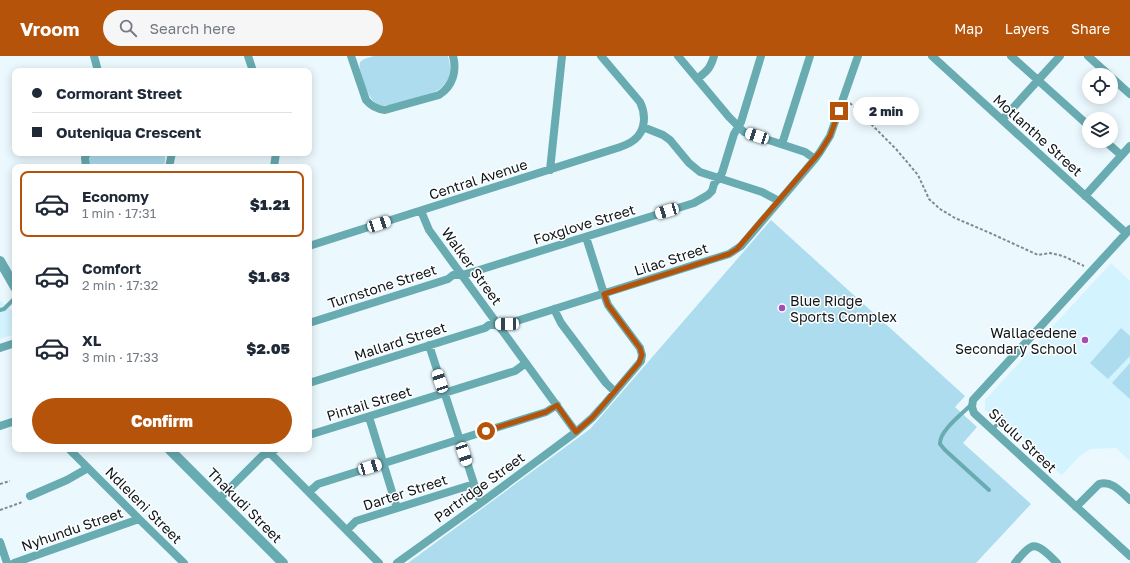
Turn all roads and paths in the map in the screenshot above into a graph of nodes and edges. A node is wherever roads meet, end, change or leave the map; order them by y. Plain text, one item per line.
1 (94, 56) edge
2 (248, 56) edge
3 (453, 56) edge
4 (562, 56) edge
5 (601, 56) edge
6 (678, 56) edge
7 (714, 56) edge
8 (762, 56) edge
9 (810, 56) edge
10 (858, 56) edge
11 (932, 56) edge
12 (1011, 56) edge
13 (1060, 56) edge
14 (1088, 56) edge
15 (354, 57) edge
16 (97, 68) edge
17 (252, 68) edge
18 (1101, 68) edge
19 (697, 79) junction
20 (1038, 80) junction
21 (1118, 83) edge
22 (1130, 94) edge
23 (843, 99) junction
24 (1002, 120) junction
25 (1082, 120) edge
26 (643, 124) junction
27 (739, 126) junction
28 (782, 144) junction
29 (1130, 146) edge
30 (1113, 148) edge
31 (1121, 155) junction
32 (814, 159) junction
33 (550, 170) junction
34 (719, 178) junction
35 (1085, 196) junction
36 (779, 201) junction
37 (421, 211) junction
38 (1128, 231) edge
39 (586, 237) junction
40 (312, 245) edge
41 (0, 262) edge
42 (1091, 272) junction
43 (462, 275) junction
44 (12, 282) edge
45 (604, 294) junction
46 (12, 301) edge
47 (554, 309) junction
48 (0, 310) edge
49 (312, 322) edge
50 (498, 324) junction
51 (12, 344) edge
52 (429, 345) junction
53 (0, 348) edge
54 (526, 363) junction
55 (312, 382) edge
56 (615, 392) junction
57 (444, 393) junction
58 (972, 404) junction
59 (557, 405) junction
60 (369, 417) junction
61 (1002, 419) dead end
62 (12, 422) edge
63 (0, 426) edge
64 (992, 430) junction
65 (576, 432) junction
66 (312, 434) edge
67 (459, 439) junction
68 (72, 452) edge
69 (172, 452) edge
70 (267, 452) edge
71 (272, 452) edge
72 (383, 463) junction
73 (88, 468) junction
74 (10, 481) dead end
75 (0, 484) edge
76 (474, 484) junction
77 (989, 490) dead end
78 (310, 492) junction
79 (30, 496) joint
80 (219, 499) junction
81 (1130, 500) edge
82 (482, 502) junction
83 (1076, 507) junction
84 (397, 508) junction
85 (0, 510) edge
86 (139, 519) junction
87 (347, 530) junction
88 (0, 542) edge
89 (1130, 556) edge
90 (8, 563) edge
91 (14, 563) edge
92 (184, 563) edge
93 (283, 563) edge
94 (379, 563) edge
95 (397, 563) edge
96 (1015, 563) edge
97 (1057, 563) edge

1 - 16 street
2 - 17 street
3 - 15 street
4 - 33 street
5 - 26 street
6 - 19 street
7 - 19 street
8 - 27 street, Foxglove Street
9 - 28 street
10 - 23 street, Lilac Street
11 - 24 street, Motlanthe Street
12 - 20 street
13 - 20 street
14 - 18 street
19 - 27 street
20 - 24 street
20 - 25 street
21 - 22 street
23 - 32 street, Lilac Street
23 - 42 path
24 - 35 street, Motlanthe Street
26 - 33 street, Central Avenue
26 - 34 street
27 - 28 street
27 - 34 street, Foxglove Street
28 - 32 street
29 - 31 street
30 - 31 street
31 - 35 street
32 - 36 street, Lilac Street
33 - 37 street, Central Avenue
34 - 36 street
34 - 39 street, Foxglove Street
35 - 38 street, Motlanthe Street
36 - 45 street, Lilac Street
37 - 40 street, Central Avenue
37 - 43 street, Walker Street
38 - 42 street, Sisulu Street
39 - 43 street, Foxglove Street
39 - 45 street
41 - 44 street
42 - 58 street, Sisulu Street
43 - 49 street, Turnstone Street
43 - 50 street, Walker Street
45 - 47 street, Lilac Street
45 - 56 street, Partridge Street
46 - 48 lane
47 - 50 street, Lilac Street
47 - 56 street
50 - 52 street, Mallard Street
50 - 54 street, Walker Street
51 - 53 street
52 - 55 street, Mallard Street
52 - 57 street
54 - 57 street, Pintail Street
54 - 59 street, Walker Street
56 - 65 street, Partridge Street
57 - 60 street, Pintail Street
57 - 67 street
58 - 64 street, Sisulu Street
58 - 77 lane
59 - 65 street, Walker Street
59 - 67 street
60 - 66 street, Pintail Street
60 - 72 street
61 - 64 lane
62 - 63 street
64 - 83 street, Sisulu Street
65 - 82 street, Partridge Street
67 - 72 street
67 - 76 street
68 - 73 street, Ndleleni Street
69 - 80 street, Thakudi Street
70 - 80 street
71 - 78 street
72 - 78 street
72 - 84 street
73 - 79 street
73 - 86 street, Ndleleni Street
74 - 75 path
76 - 82 street
76 - 84 street, Darter Street
78 - 87 street
79 - 85 path
80 - 93 street, Thakudi Street
81 - 83 street
82 - 95 street, Partridge Street
83 - 89 street, Sisulu Street
84 - 87 street, Darter Street
86 - 91 street, Nyhundu Street
86 - 92 street, Ndleleni Street
87 - 94 street
88 - 90 street
96 - 97 street

